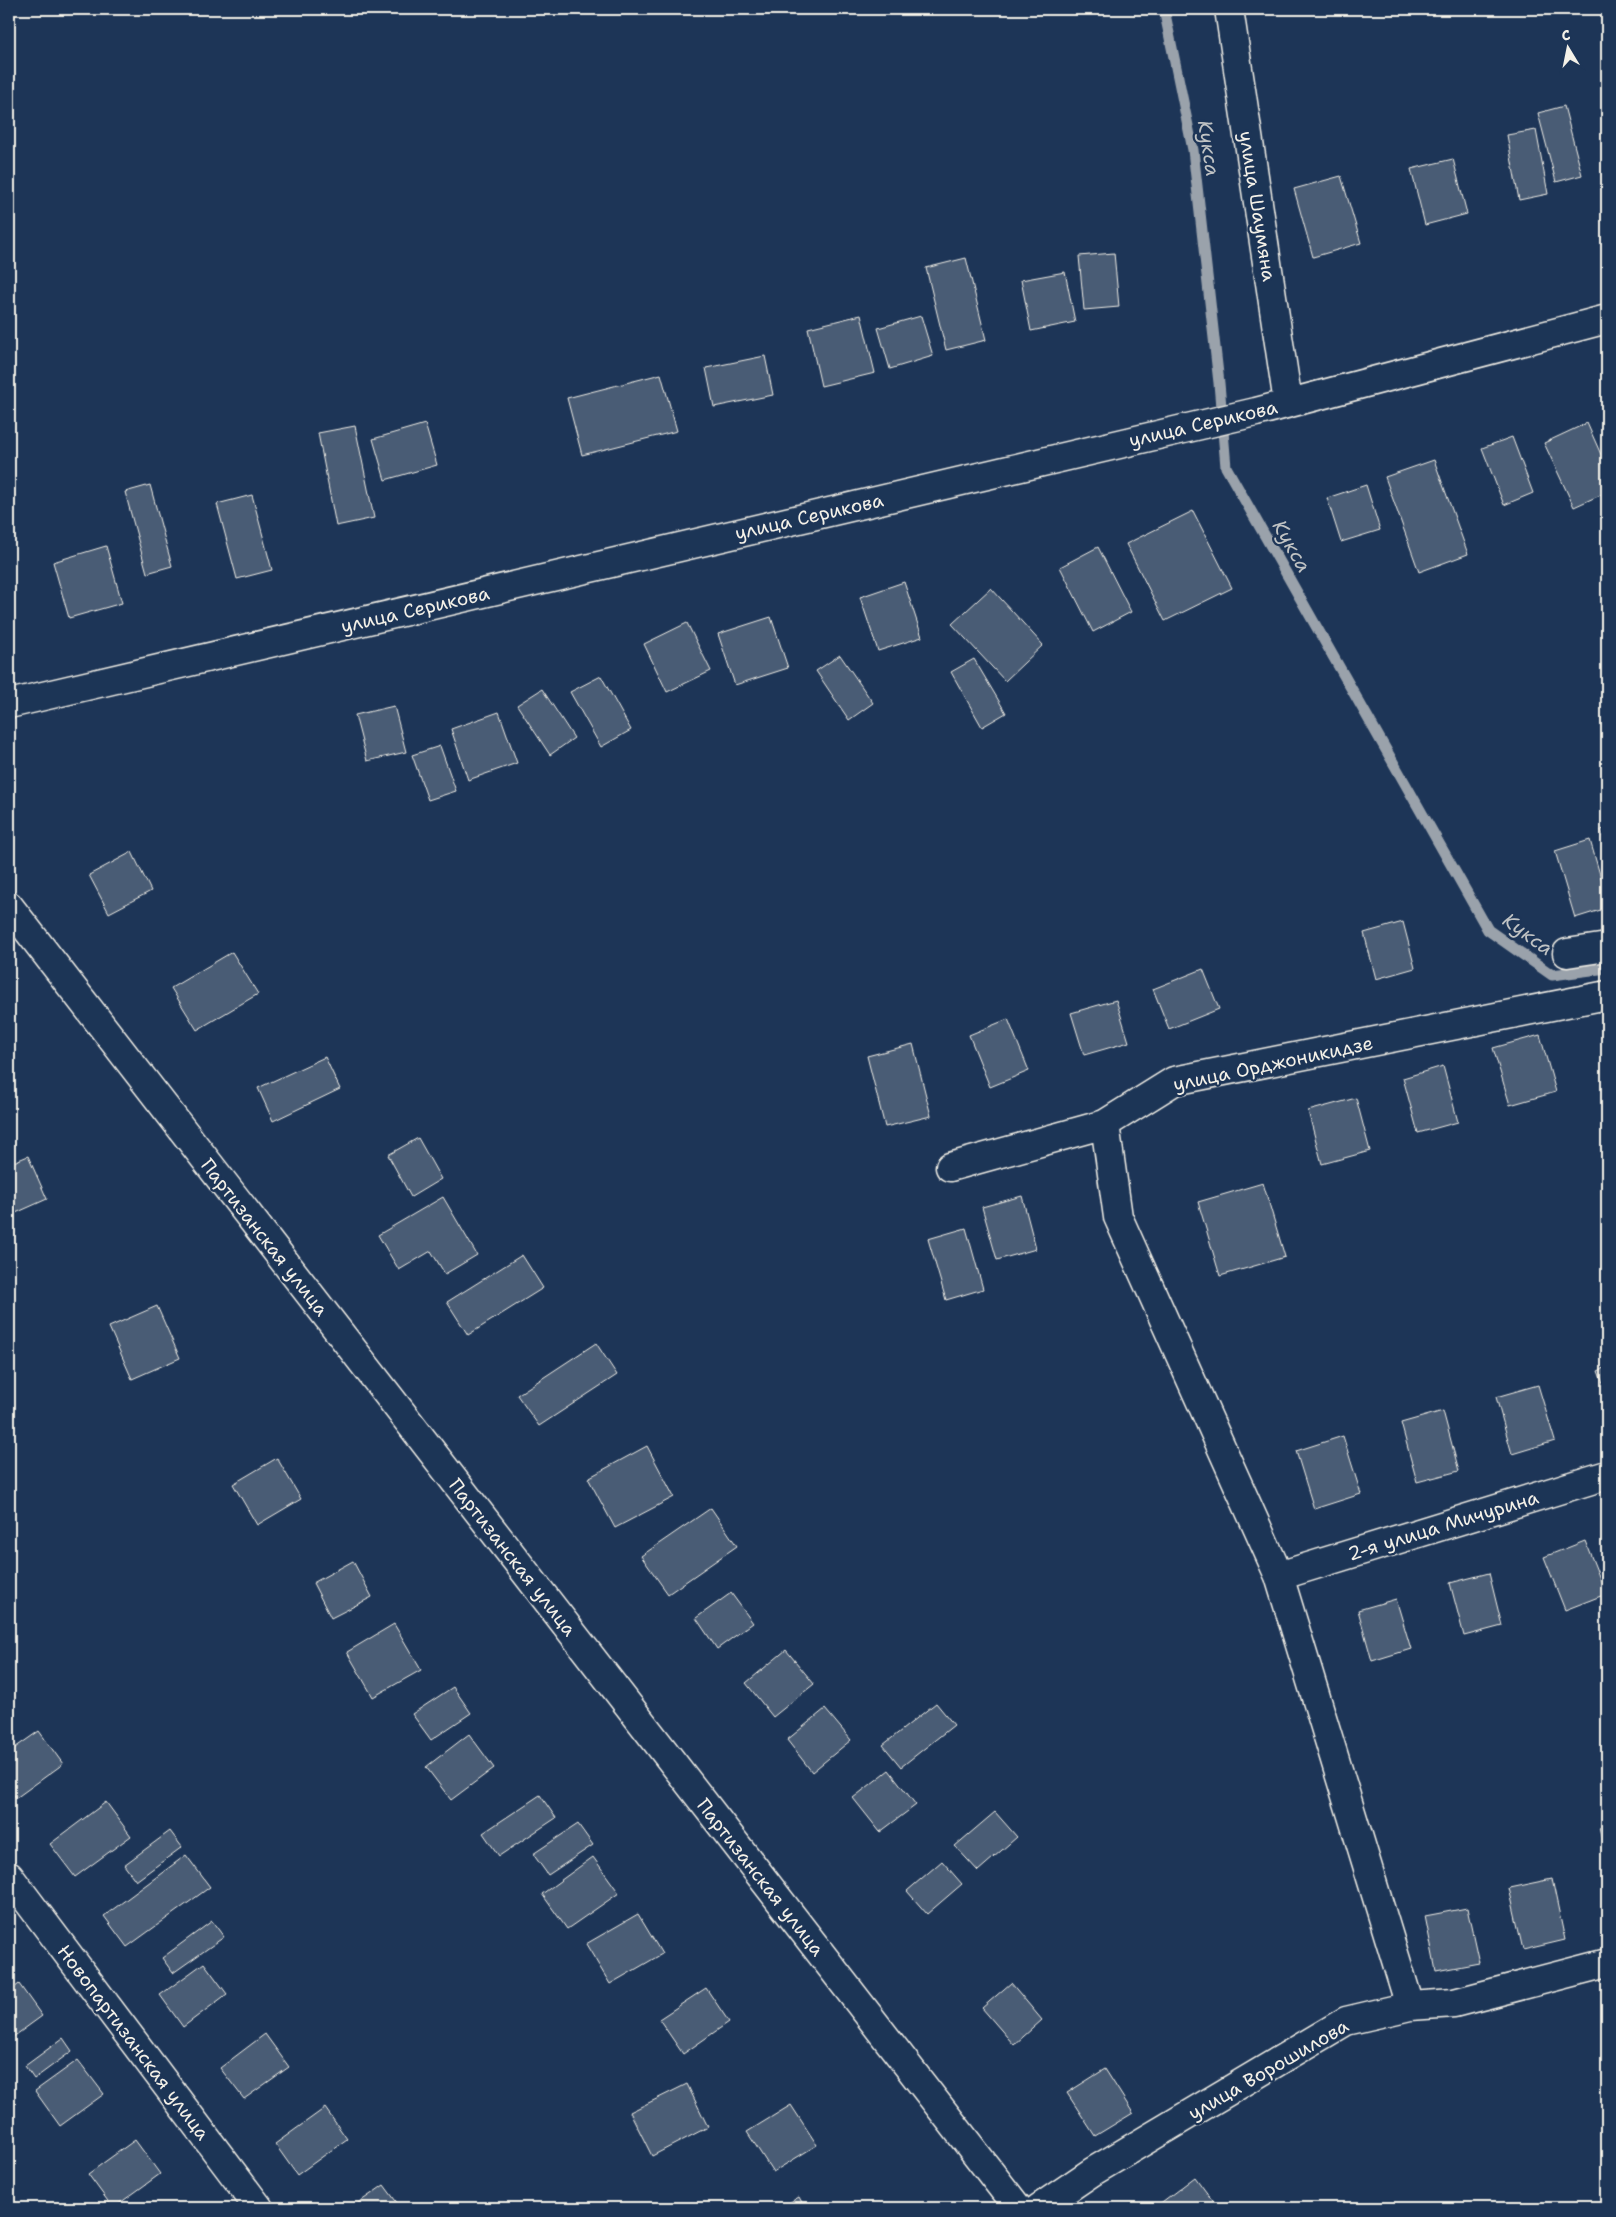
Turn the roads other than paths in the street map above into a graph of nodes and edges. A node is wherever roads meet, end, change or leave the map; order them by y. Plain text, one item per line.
1 (1229, 9) edge
2 (1607, 318) edge
3 (1288, 403) junction
4 (9, 704) edge
5 (9, 906) edge
6 (1607, 947) edge
7 (1567, 953) dead end
8 (1607, 995) edge
9 (1105, 1124) junction
10 (950, 1167) dead end
11 (1607, 1475) edge
12 (1279, 1576) junction
13 (9, 1876) edge
14 (1607, 1963) edge
15 (1410, 2006) junction
16 (260, 2208) edge
17 (1018, 2208) edge
18 (1038, 2208) edge

1 - 3 street, улица Шаумяна
2 - 3 street, улица Серикова
3 - 4 street, улица Серикова
5 - 17 street, Партизанская улица
6 - 7 street
8 - 9 street, улица Орджоникидзе
9 - 10 street, улица Орджоникидзе
9 - 12 street
11 - 12 street, 2-я улица Мичурина
12 - 15 street
13 - 16 street, Новопартизанская улица
14 - 15 street, улица Ворошилова
15 - 18 street, улица Ворошилова

